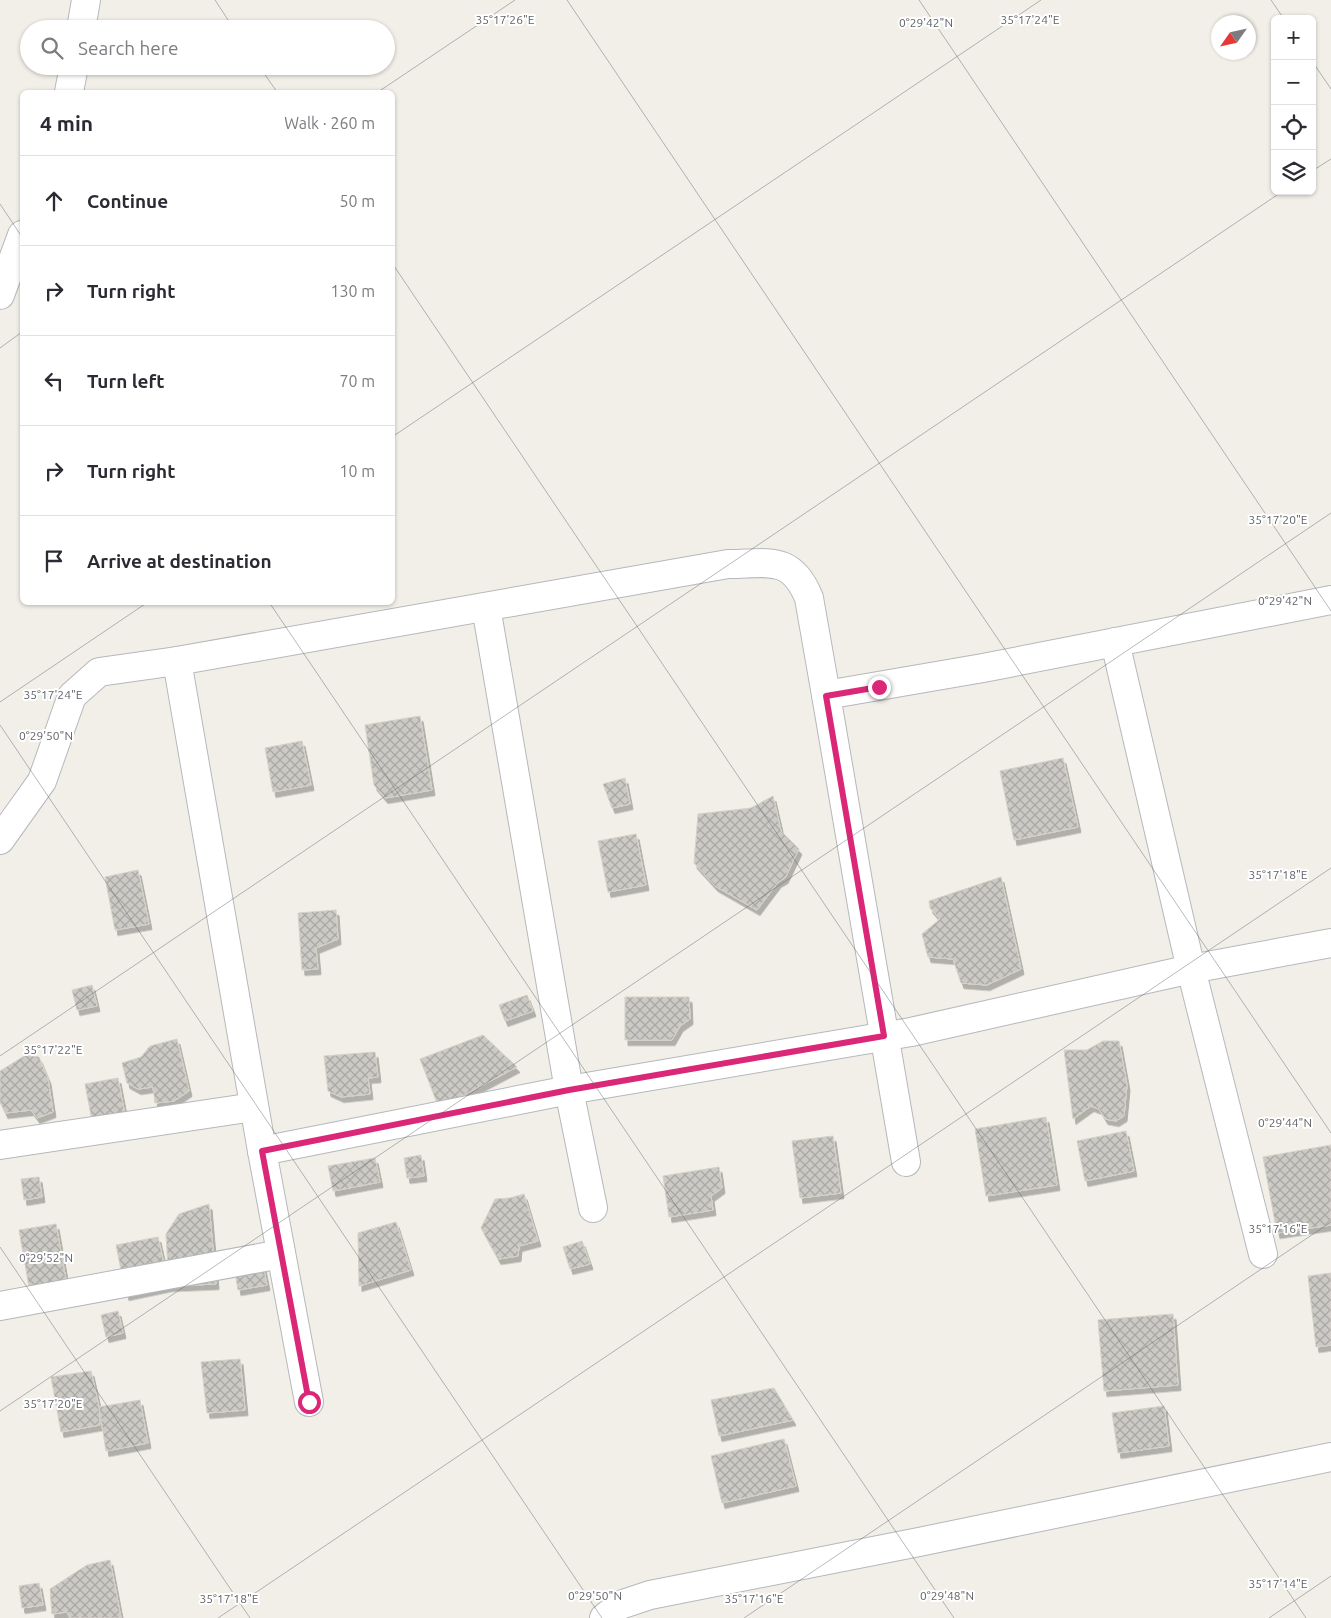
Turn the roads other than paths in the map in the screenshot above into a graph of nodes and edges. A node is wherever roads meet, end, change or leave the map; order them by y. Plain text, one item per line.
1 (86, 0) edge
2 (83, 20) edge
3 (72, 75) edge
4 (69, 90) edge
5 (20, 240) edge
6 (0, 295) edge
7 (1331, 600) edge
8 (486, 606) junction
9 (1115, 642) junction
10 (177, 661) junction
11 (826, 696) junction
12 (0, 840) edge
13 (1331, 943) edge
14 (1191, 969) junction
15 (884, 1036) junction
16 (569, 1090) junction
17 (254, 1107) junction
18 (0, 1145) edge
19 (262, 1151) junction
20 (906, 1162) dead end
21 (593, 1208) dead end
22 (281, 1254) junction
23 (1263, 1254) dead end
24 (0, 1306) edge
25 (309, 1402) dead end
26 (1331, 1457) edge
27 (604, 1618) edge

1 - 2 street
3 - 4 street
5 - 6 street
7 - 9 street
8 - 10 street
8 - 11 street
8 - 16 street
9 - 11 street
9 - 14 street
10 - 12 street
10 - 17 street
11 - 15 street
13 - 14 street
14 - 15 street
14 - 23 street
15 - 16 street
15 - 20 street
16 - 19 street
16 - 21 street
17 - 18 street
17 - 19 street
19 - 22 street
22 - 24 street
22 - 25 street
26 - 27 street

